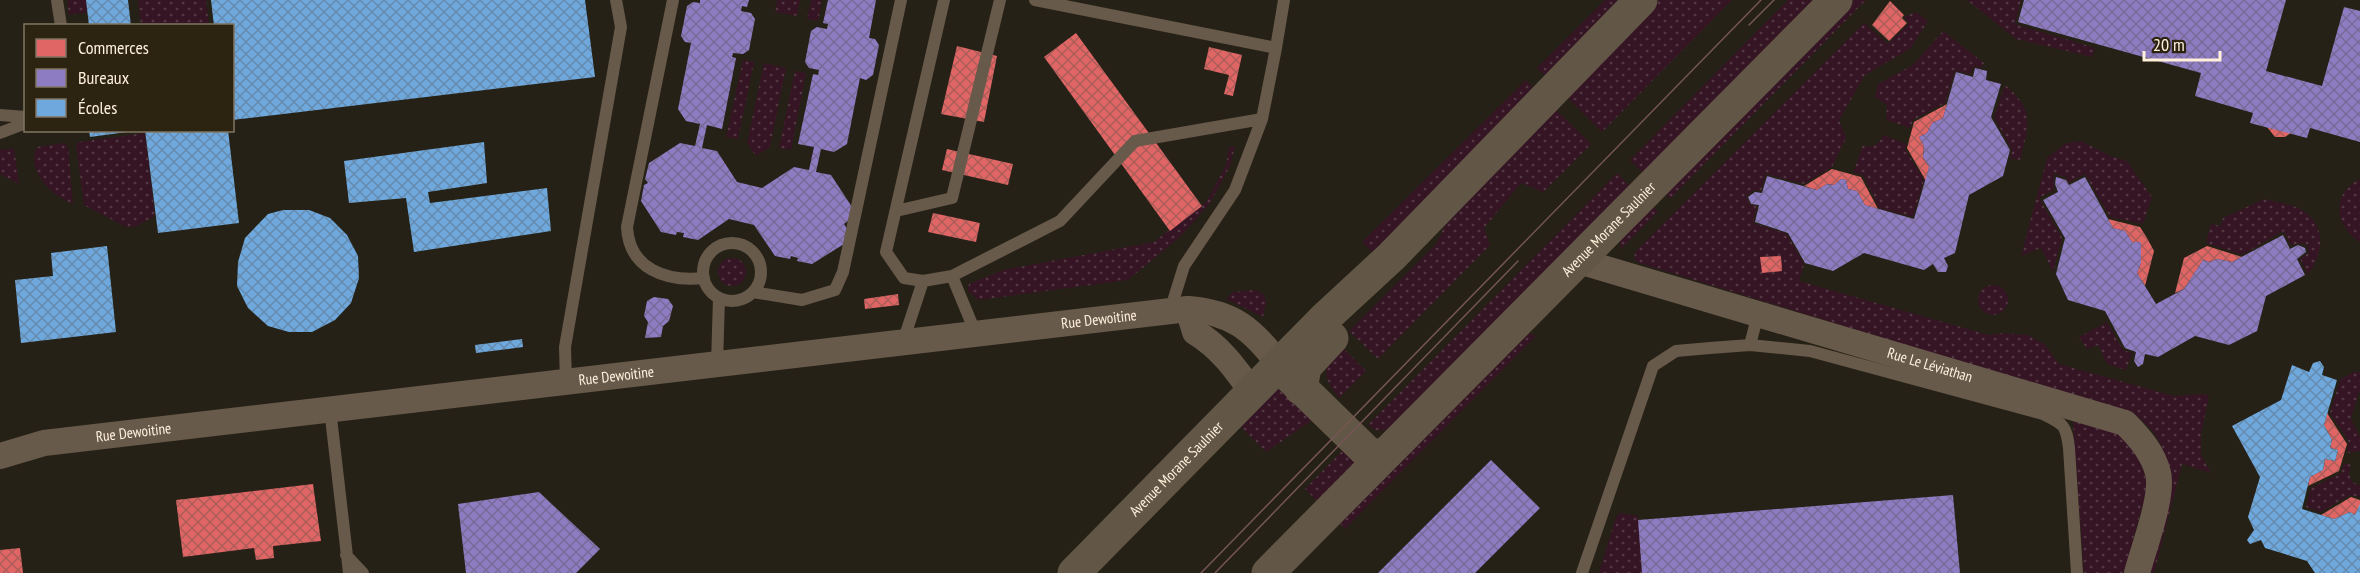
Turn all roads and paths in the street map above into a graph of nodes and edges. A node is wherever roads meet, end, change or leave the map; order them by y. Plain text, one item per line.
1 (57, 0) edge
2 (616, 0) edge
3 (673, 0) edge
4 (901, 0) edge
5 (944, 0) edge
6 (1000, 0) edge
7 (1035, 0) edge
8 (1284, 0) edge
9 (1641, 0) edge
10 (1836, 0) edge
11 (61, 24) edge
12 (1276, 48) junction
13 (0, 115) edge
14 (24, 117) edge
15 (1262, 119) junction
16 (24, 124) edge
17 (0, 133) edge
18 (896, 211) junction
19 (1391, 257) junction
20 (1579, 261) junction
21 (952, 276) junction
22 (704, 278) junction
23 (923, 281) junction
24 (753, 292) junction
25 (719, 298) junction
26 (1179, 310) junction
27 (1758, 314) junction
28 (976, 334) junction
29 (902, 344) junction
30 (1750, 345) junction
31 (717, 364) junction
32 (1279, 364) junction
33 (566, 383) junction
34 (1301, 389) junction
35 (1252, 392) junction
36 (330, 409) junction
37 (0, 437) edge
38 (44, 443) junction
39 (0, 456) edge
40 (1381, 456) junction
41 (346, 555) junction
42 (349, 573) edge
43 (363, 573) edge
44 (1074, 573) edge
45 (1268, 573) edge
46 (1582, 573) edge
47 (2077, 573) edge
48 (2137, 573) edge

1 - 11 lane
2 - 33 lane
3 - 22 lane
4 - 24 lane
5 - 18 lane
6 - 18 lane
7 - 12 lane
8 - 12 lane
9 - 19 main road, Avenue Morane Saulnier
10 - 20 main road, Avenue Morane Saulnier
12 - 15 lane
13 - 14 lane
15 - 21 lane
15 - 26 lane
16 - 17 lane
18 - 23 lane
19 - 32 main road, Avenue Morane Saulnier
19 - 34 main road, Avenue Morane Saulnier
20 - 27 street, Rue Le Léviathan
20 - 40 main road, Avenue Morane Saulnier
21 - 23 lane
21 - 28 lane
22 - 24 lane
22 - 25 lane
23 - 29 lane
24 - 25 lane
25 - 31 lane
26 - 28 street, Rue Dewoitine
26 - 32 street, Rue Dewoitine
26 - 35 street
27 - 30 lane
27 - 48 street, Rue Le Léviathan
28 - 29 street, Rue Dewoitine
29 - 31 street, Rue Dewoitine
30 - 46 lane
30 - 47 lane
31 - 33 street, Rue Dewoitine
32 - 34 main road
32 - 35 main road, Avenue Morane Saulnier
33 - 36 street, Rue Dewoitine
34 - 40 main road
35 - 44 main road, Avenue Morane Saulnier
36 - 38 street, Rue Dewoitine
36 - 41 lane
37 - 38 street, Rue Dewoitine
38 - 39 street, Rue Dewoitine
40 - 45 main road, Avenue Morane Saulnier
41 - 42 lane
41 - 43 lane

